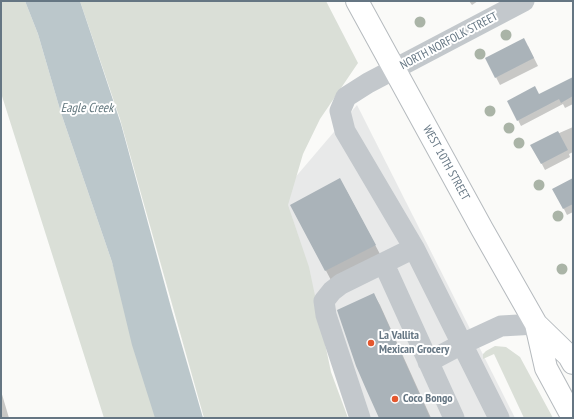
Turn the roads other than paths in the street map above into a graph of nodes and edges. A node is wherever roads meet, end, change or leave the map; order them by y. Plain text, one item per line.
1 (357, 1) edge
2 (524, 1) edge
3 (394, 70) junction
4 (414, 248) junction
5 (384, 264) junction
6 (536, 324) junction
7 (462, 344) junction
8 (428, 362) junction
9 (573, 363) edge
10 (360, 418) edge
11 (454, 418) edge
12 (499, 418) edge
13 (573, 418) edge

1 - 3 main road, WEST 10TH STREET
2 - 3 street, NORTH NORFOLK STREET
3 - 4 street, NORTH NORFOLK STREET
3 - 6 main road, WEST 10TH STREET
4 - 5 street
4 - 7 street, NORTH NORFOLK STREET
5 - 8 street
5 - 10 street
6 - 7 street
6 - 9 main road, WEST 10TH STREET
6 - 13 main road, WEST 10TH STREET
7 - 8 street
7 - 12 street, NORTH NORFOLK STREET
8 - 11 street

